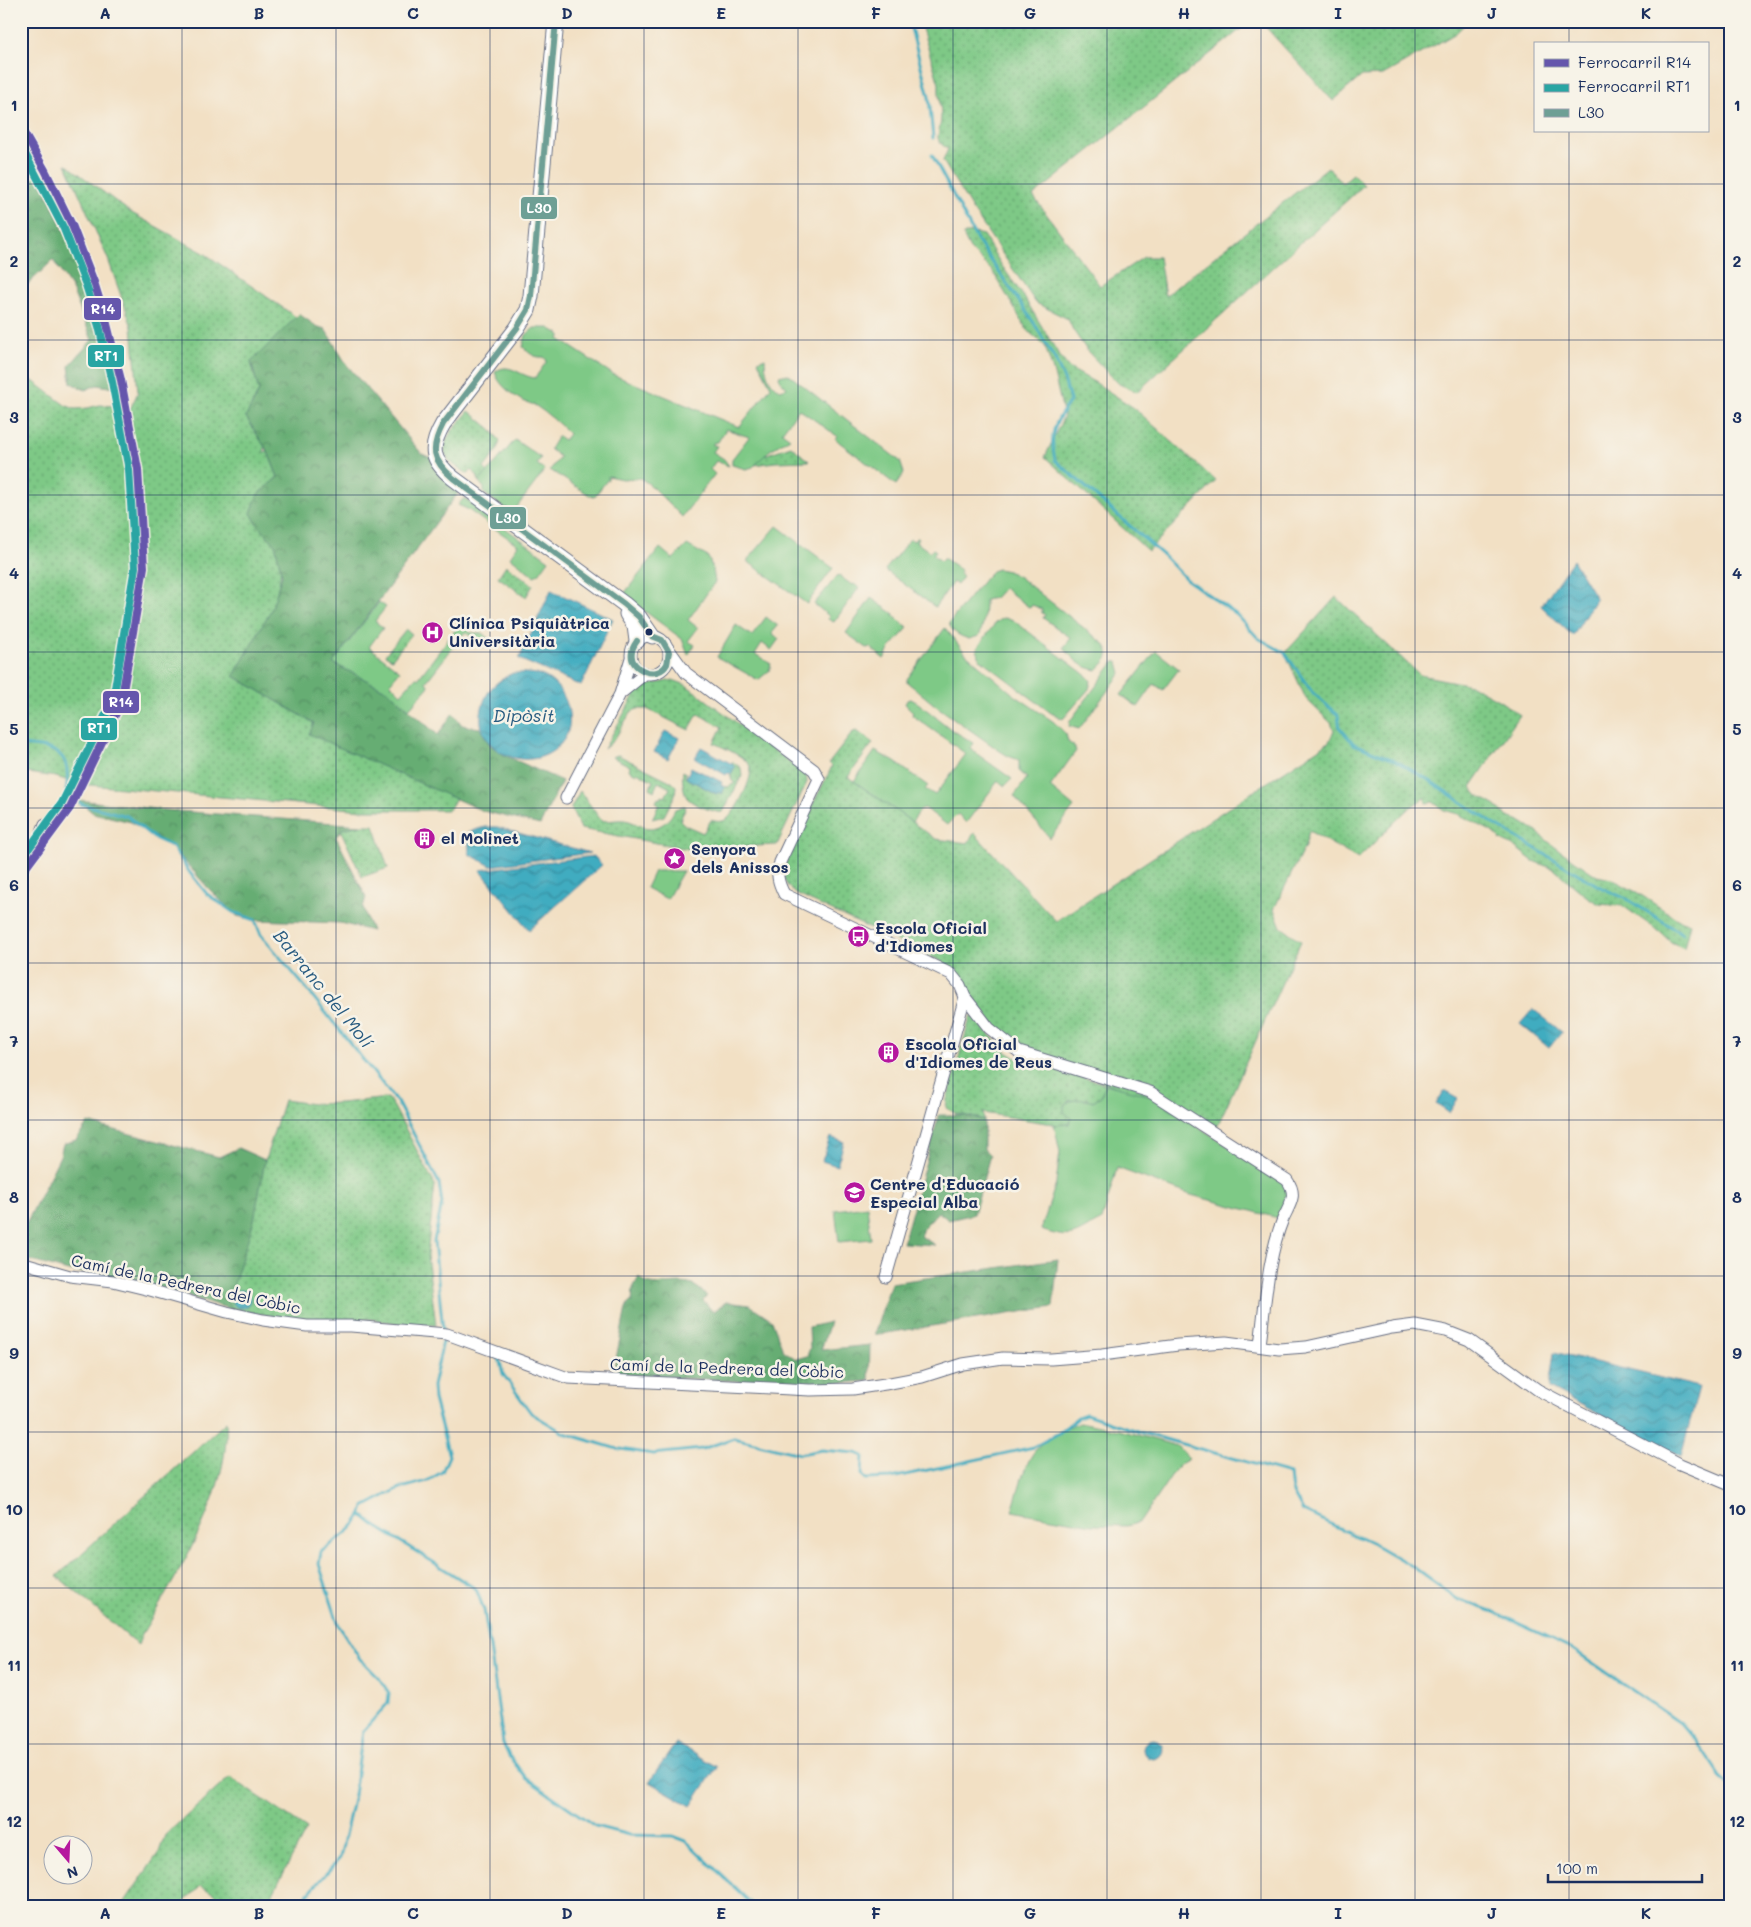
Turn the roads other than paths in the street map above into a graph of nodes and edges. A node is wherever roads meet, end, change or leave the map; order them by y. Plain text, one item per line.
1 (556, 21) edge
2 (617, 600) junction
3 (652, 636) junction
4 (637, 641) junction
5 (668, 648) junction
6 (632, 658) junction
7 (661, 670) junction
8 (646, 673) junction
9 (686, 673) junction
10 (620, 694) junction
11 (566, 798) dead end
12 (45, 824) dead end
13 (21, 862) edge
14 (965, 997) junction
15 (21, 1262) edge
16 (886, 1277) dead end
17 (1260, 1345) junction
18 (1730, 1485) edge

1 - 2 street
2 - 3 street
2 - 4 street
3 - 4 street
3 - 5 street
4 - 6 street
5 - 7 street
5 - 9 street
6 - 8 street
6 - 10 street
7 - 8 street
7 - 9 street
8 - 10 street
9 - 14 street
10 - 11 street
12 - 13 street
14 - 16 street
14 - 17 street
15 - 17 street, Camí de la Pedrera del Còbic
17 - 18 street, Camí de la Pedrera del Còbic

